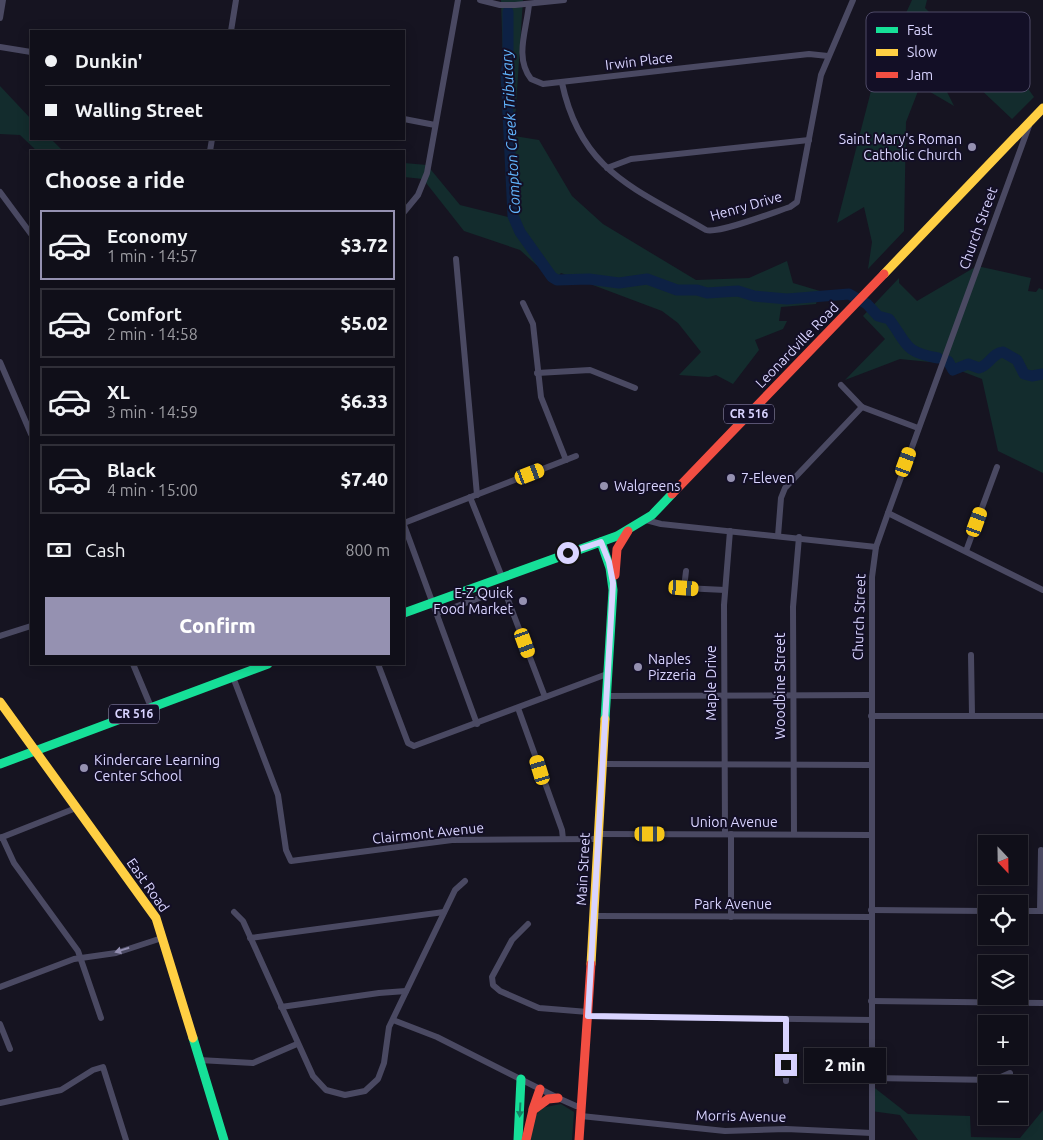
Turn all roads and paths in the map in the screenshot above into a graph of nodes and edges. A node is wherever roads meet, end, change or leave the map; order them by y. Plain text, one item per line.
1 (3, 0) edge
2 (236, 0) edge
3 (458, 0) edge
4 (480, 0) edge
5 (564, 0) edge
6 (853, 0) edge
7 (529, 4) junction
8 (0, 18) edge
9 (231, 30) edge
10 (0, 47) edge
11 (30, 52) edge
12 (828, 56) junction
13 (562, 83) junction
14 (1043, 108) edge
15 (405, 119) edge
16 (1030, 122) junction
17 (435, 125) junction
18 (809, 140) junction
19 (607, 168) junction
20 (0, 192) edge
21 (405, 211) edge
22 (30, 233) edge
23 (456, 259) dead end
24 (523, 303) dead end
25 (0, 362) edge
26 (537, 373) junction
27 (841, 385) dead end
28 (636, 388) dead end
29 (862, 407) junction
30 (918, 428) junction
31 (30, 432) edge
32 (576, 456) dead end
33 (566, 460) junction
34 (996, 467) dead end
35 (474, 496) junction
36 (888, 513) junction
37 (646, 520) junction
38 (405, 524) edge
39 (405, 527) edge
40 (628, 531) junction
41 (730, 531) junction
42 (778, 536) junction
43 (799, 537) junction
44 (601, 542) junction
45 (876, 547) junction
46 (966, 551) junction
47 (686, 571) dead end
48 (502, 577) junction
49 (613, 590) junction
50 (724, 590) junction
51 (1043, 590) edge
52 (432, 602) junction
53 (405, 613) edge
54 (438, 613) junction
55 (30, 626) edge
56 (0, 636) edge
57 (971, 655) dead end
58 (133, 665) edge
59 (265, 665) edge
60 (378, 665) edge
61 (607, 674) junction
62 (233, 677) junction
63 (724, 695) junction
64 (792, 695) junction
65 (870, 695) junction
66 (606, 696) junction
67 (545, 697) junction
68 (0, 702) edge
69 (152, 707) junction
70 (518, 708) junction
71 (972, 715) junction
72 (870, 716) junction
73 (1043, 716) edge
74 (477, 724) junction
75 (34, 751) junction
76 (0, 764) edge
77 (602, 764) junction
78 (793, 764) junction
79 (724, 765) junction
80 (870, 765) junction
81 (76, 808) junction
82 (728, 834) junction
83 (794, 834) junction
84 (598, 836) junction
85 (870, 836) junction
86 (1, 837) edge
87 (563, 839) junction
88 (1041, 850) dead end
89 (465, 881) dead end
90 (978, 911) edge
91 (1028, 911) edge
92 (1042, 911) edge
93 (234, 912) dead end
94 (444, 912) junction
95 (872, 913) junction
96 (594, 916) junction
97 (731, 917) junction
98 (528, 924) dead end
99 (162, 938) junction
100 (250, 938) junction
101 (81, 958) junction
102 (0, 987) edge
103 (406, 991) junction
104 (871, 1001) junction
105 (1043, 1002) edge
106 (281, 1007) junction
107 (588, 1014) junction
108 (101, 1018) dead end
109 (786, 1019) junction
110 (393, 1020) junction
111 (872, 1020) junction
112 (0, 1024) edge
113 (298, 1044) junction
114 (10, 1049) dead end
115 (199, 1060) junction
116 (1010, 1072) dead end
117 (872, 1078) junction
118 (521, 1079) junction
119 (786, 1081) dead end
120 (540, 1089) junction
121 (558, 1098) junction
122 (0, 1103) edge
123 (582, 1106) junction
124 (533, 1110) junction
125 (581, 1116) junction
126 (872, 1136) edge
127 (126, 1140) edge
128 (224, 1140) edge
129 (518, 1140) edge
130 (526, 1140) edge
131 (579, 1140) edge

1 - 8 street
2 - 9 street
3 - 17 street
4 - 7 street
5 - 7 street
6 - 12 street, Henry Drive
7 - 13 street, Irwin Place
10 - 11 street
12 - 13 street, Irwin Place
12 - 18 street, Henry Drive
13 - 19 street, Henry Drive
14 - 16 main road, Leonardville Road / CR 516
15 - 17 street
16 - 30 street, Church Street
16 - 37 main road, Leonardville Road / CR 516
17 - 21 street
18 - 19 street
18 - 19 street, Henry Drive
20 - 22 street
23 - 35 street
24 - 26 street
25 - 31 street
26 - 28 street
26 - 33 street
27 - 29 street
29 - 30 street
29 - 42 street
30 - 36 street, Church Street
32 - 33 street
33 - 35 street
34 - 46 street
35 - 38 street
35 - 48 street
36 - 45 street, Church Street
36 - 46 street
37 - 40 main road, Leonardville Road / CR 516
37 - 41 street
39 - 52 street
40 - 44 main road, Leonardville Road / CR 516
40 - 49 main road
41 - 42 street
41 - 50 street, Maple Drive
42 - 43 street
43 - 45 street
43 - 64 street, Woodbine Street
44 - 48 main road, Leonardville Road / CR 516
44 - 49 main road, Main Street
45 - 65 street, Church Street
46 - 51 street
47 - 50 street
48 - 52 main road, Leonardville Road / CR 516
49 - 61 main road, Main Street
50 - 63 street, Maple Drive
52 - 53 main road, Leonardville Road / CR 516
52 - 54 street
54 - 67 street
54 - 74 street
55 - 56 street
57 - 71 street
58 - 69 street
59 - 62 main road, CR 516
60 - 74 street
61 - 66 main road, Main Street
61 - 67 street
62 - 69 main road, CR 516
62 - 87 street, Clairmont Avenue
63 - 64 street
63 - 66 street
63 - 79 street, Maple Drive
64 - 65 street
64 - 78 street, Woodbine Street
65 - 72 street, Church Street
66 - 77 main road, Main Street
67 - 70 street
68 - 75 main road, East Road
69 - 75 main road, CR 516
70 - 74 street
70 - 87 street
71 - 72 street
71 - 73 street
72 - 80 street, Church Street
75 - 76 main road, CR 516
75 - 81 main road, East Road
77 - 79 street
77 - 84 main road, Main Street
78 - 79 street
78 - 80 street
78 - 83 street, Woodbine Street
79 - 82 street, Maple Drive
80 - 85 street, Church Street
81 - 86 street
81 - 99 main road, East Road
82 - 83 street, Union Avenue
82 - 84 street, Union Avenue
82 - 97 street, Maple Drive
83 - 85 street, Union Avenue
84 - 87 street, Clairmont Avenue
84 - 96 main road, Main Street
85 - 95 street, Church Street
86 - 101 street
88 - 92 street
89 - 94 street
90 - 95 street, Park Avenue
91 - 92 street
93 - 100 street
94 - 100 street
94 - 103 street
95 - 97 street, Park Avenue
95 - 104 street, Church Street
96 - 97 street, Park Avenue
96 - 107 main road, Main Street
98 - 107 street
99 -> 101 street
99 - 115 main road, East Road
100 - 106 street
101 - 102 street
101 - 108 street
103 - 106 street
103 - 110 street
104 - 105 street
104 - 111 street, Church Street
106 - 113 street
107 - 109 street
107 - 123 main road, Main Street
109 - 111 street
109 - 119 street
110 - 113 street
110 - 118 street
111 - 117 street, Church Street
112 - 114 street
113 - 115 street
115 - 128 main road, East Road
116 - 117 street
117 - 126 street, Church Street
118 - 120 street
118 -> 129 main road
120 - 121 street
120 - 124 main road
121 - 123 street
121 - 124 main road
122 - 127 street
123 - 125 main road, Main Street
124 - 130 main road
125 - 126 street, Morris Avenue
125 - 131 main road, Main Street

